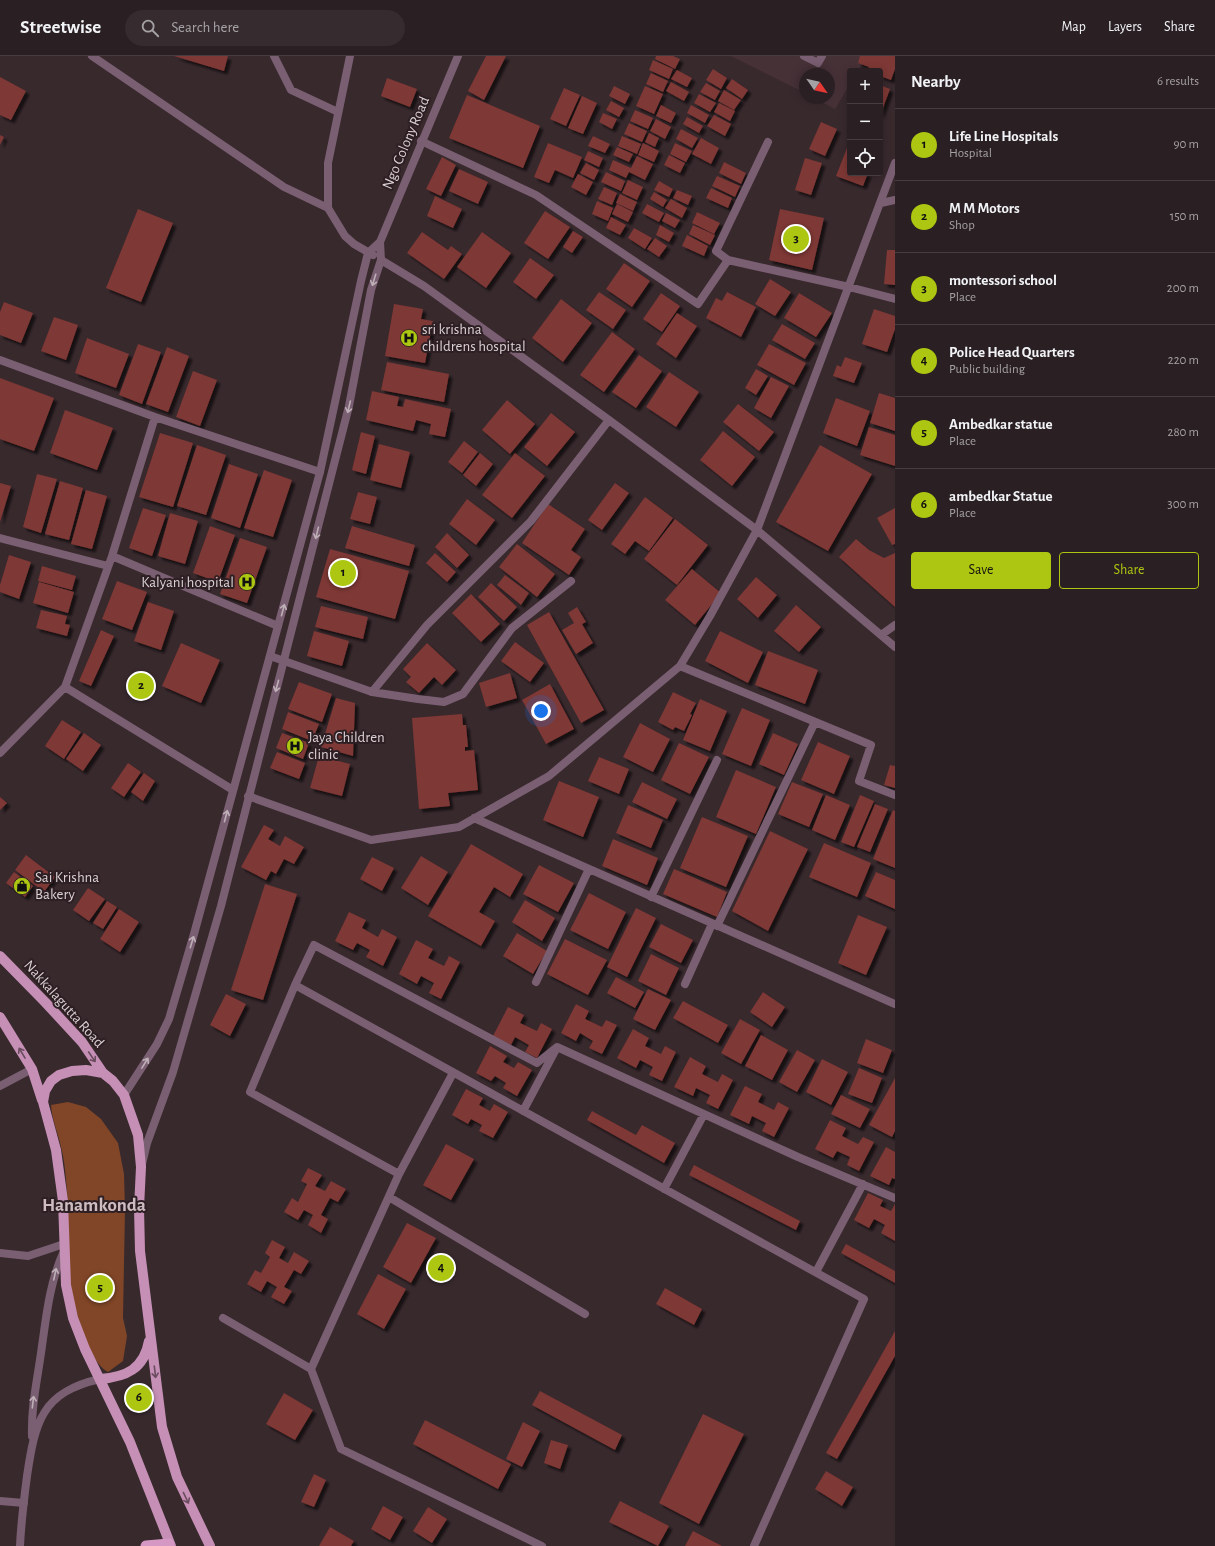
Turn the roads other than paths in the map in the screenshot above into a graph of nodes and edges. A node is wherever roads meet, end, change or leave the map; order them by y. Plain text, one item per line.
1 (92, 56) edge
2 (274, 56) edge
3 (350, 56) edge
4 (458, 56) edge
5 (804, 56) edge
6 (822, 56) edge
7 (338, 112) junction
8 (421, 141) junction
9 (768, 142) dead end
10 (895, 163) edge
11 (895, 200) edge
12 (881, 203) junction
13 (328, 208) junction
14 (380, 242) junction
15 (368, 253) junction
16 (381, 260) junction
17 (728, 260) junction
18 (849, 287) junction
19 (895, 299) edge
20 (0, 360) edge
21 (155, 417) junction
22 (609, 420) junction
23 (320, 472) junction
24 (757, 530) junction
25 (0, 538) edge
26 (112, 556) junction
27 (108, 566) junction
28 (571, 581) dead end
29 (895, 625) edge
30 (278, 626) junction
31 (881, 635) junction
32 (895, 647) edge
33 (270, 656) junction
34 (284, 661) junction
35 (680, 666) junction
36 (65, 688) junction
37 (372, 692) junction
38 (815, 722) junction
39 (0, 753) edge
40 (717, 760) dead end
41 (233, 790) junction
42 (895, 795) edge
43 (248, 796) junction
44 (474, 818) junction
45 (588, 869) junction
46 (651, 897) junction
47 (714, 925) junction
48 (0, 956) edge
49 (536, 982) dead end
50 (684, 984) dead end
51 (295, 985) junction
52 (895, 1004) edge
53 (0, 1017) edge
54 (557, 1047) junction
55 (32, 1069) junction
56 (103, 1073) junction
57 (453, 1073) junction
58 (0, 1086) edge
59 (124, 1095) junction
60 (43, 1102) junction
61 (523, 1111) junction
62 (704, 1114) junction
63 (141, 1167) junction
64 (399, 1174) junction
65 (863, 1184) junction
66 (664, 1189) junction
67 (389, 1197) junction
68 (895, 1198) edge
69 (64, 1248) junction
70 (0, 1253) edge
71 (816, 1272) junction
72 (585, 1314) dead end
73 (223, 1318) dead end
74 (150, 1334) junction
75 (311, 1369) junction
76 (100, 1379) junction
77 (32, 1441) junction
78 (0, 1501) edge
79 (24, 1504) junction
80 (170, 1545) edge
81 (20, 1546) edge
82 (146, 1546) edge
83 (210, 1546) edge
84 (542, 1546) edge
85 (754, 1546) edge

1 - 13 street
2 - 7 street
3 - 7 street
4 - 8 street, Ngo Colony Road
5 - 6 street
7 - 13 street
8 - 14 street, Ngo Colony Road
8 - 17 street
9 - 17 street
10 - 12 street
11 - 12 street
12 - 18 street
13 - 15 street
14 - 15 street
14 - 16 street
15 - 16 street
15 - 23 street
16 - 22 street
16 -> 34 street
17 - 18 street
18 - 19 street
18 - 24 street
20 - 21 street
21 - 23 street
21 - 26 street
22 - 24 street
22 - 37 street
30 -> 23 street
24 - 31 street
24 - 35 street
25 - 27 street
26 - 27 street
26 - 30 street
27 - 36 street
28 - 37 street
29 - 31 street
30 - 33 street
31 - 32 street
33 - 34 street
33 - 41 street
34 - 37 street
34 -> 43 street
35 - 38 street
35 - 44 street
36 - 39 street
36 - 41 street
38 - 42 street
38 - 47 street
40 - 46 street
59 -> 41 street
43 - 44 street
43 - 63 street
44 - 45 street
45 - 46 street
45 - 49 street
46 - 47 street
47 - 50 street
47 - 52 street
48 -> 56 main road, Nakkalagutta Road
51 - 54 street
51 - 57 street
51 - 64 street
55 -> 53 main road
54 - 61 street
54 - 62 street
55 - 58 street
55 - 60 main road
56 - 59 main road, Nakkalagutta Road
56 - 60 main road
57 - 61 street
57 - 64 street
59 - 63 main road
60 - 69 main road
61 - 66 street
62 - 65 street
62 - 66 street
63 - 74 main road
64 - 67 street
65 - 68 street
65 - 71 street
66 - 71 street
67 - 72 street
67 - 75 street
69 - 70 street
69 - 76 main road
77 -> 69 street
71 - 85 street
73 - 75 street
74 - 76 main road
74 -> 83 main road
75 - 84 street
76 - 77 street
76 - 80 main road
77 - 79 street
78 - 79 street
79 - 81 street
80 - 82 highway

